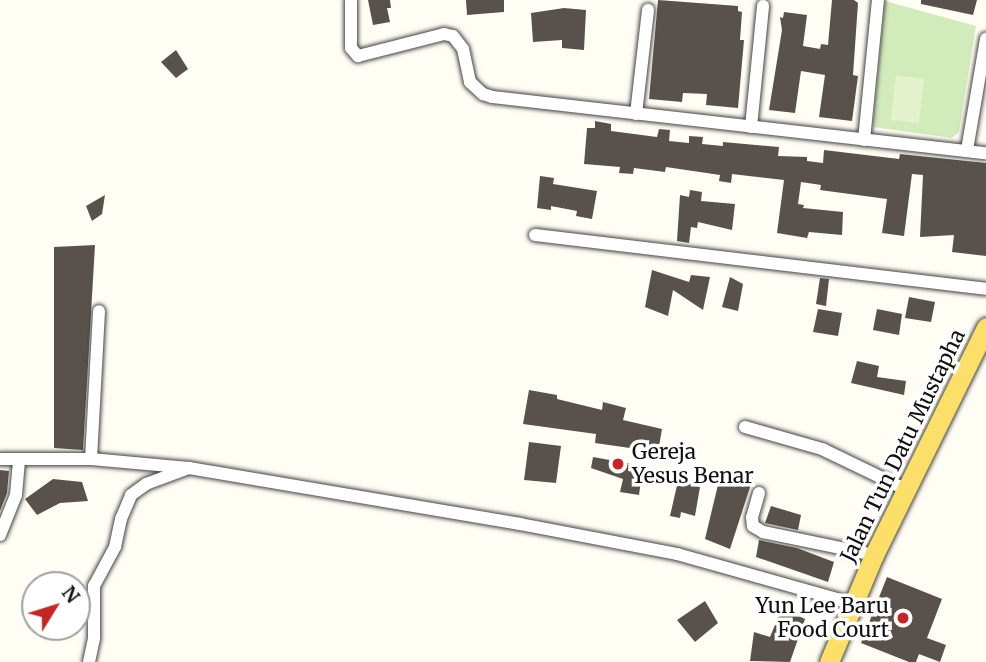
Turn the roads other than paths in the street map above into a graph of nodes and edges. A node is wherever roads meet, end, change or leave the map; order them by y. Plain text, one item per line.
1 (351, 0) edge
2 (878, 0) edge
3 (763, 6) dead end
4 (648, 10) dead end
5 (986, 39) edge
6 (636, 114) junction
7 (751, 127) junction
8 (864, 140) junction
9 (967, 150) junction
10 (986, 153) edge
11 (536, 235) dead end
12 (986, 289) edge
13 (99, 312) dead end
14 (986, 327) edge
15 (745, 427) dead end
16 (0, 459) edge
17 (91, 459) junction
18 (19, 460) junction
19 (189, 468) junction
20 (907, 490) junction
21 (759, 493) dead end
22 (0, 535) edge
23 (874, 555) junction
24 (851, 604) junction
25 (89, 662) edge
26 (828, 662) edge

1 - 6 street
2 - 8 street
3 - 7 street
4 - 6 street
5 - 9 street
6 - 7 street
7 - 8 street
8 - 9 street
9 - 10 street
11 - 12 street
13 - 17 street
14 - 20 main road, Jalan Tun Datu Mustapha
15 - 20 street
16 - 18 street
17 - 18 street
17 - 19 street
18 - 22 street
19 - 24 street
19 - 25 street
20 - 23 main road, Jalan Tun Datu Mustapha
21 - 23 street
23 - 24 main road, Jalan Tun Datu Mustapha
24 - 26 main road, Jalan Tun Datu Mustapha

